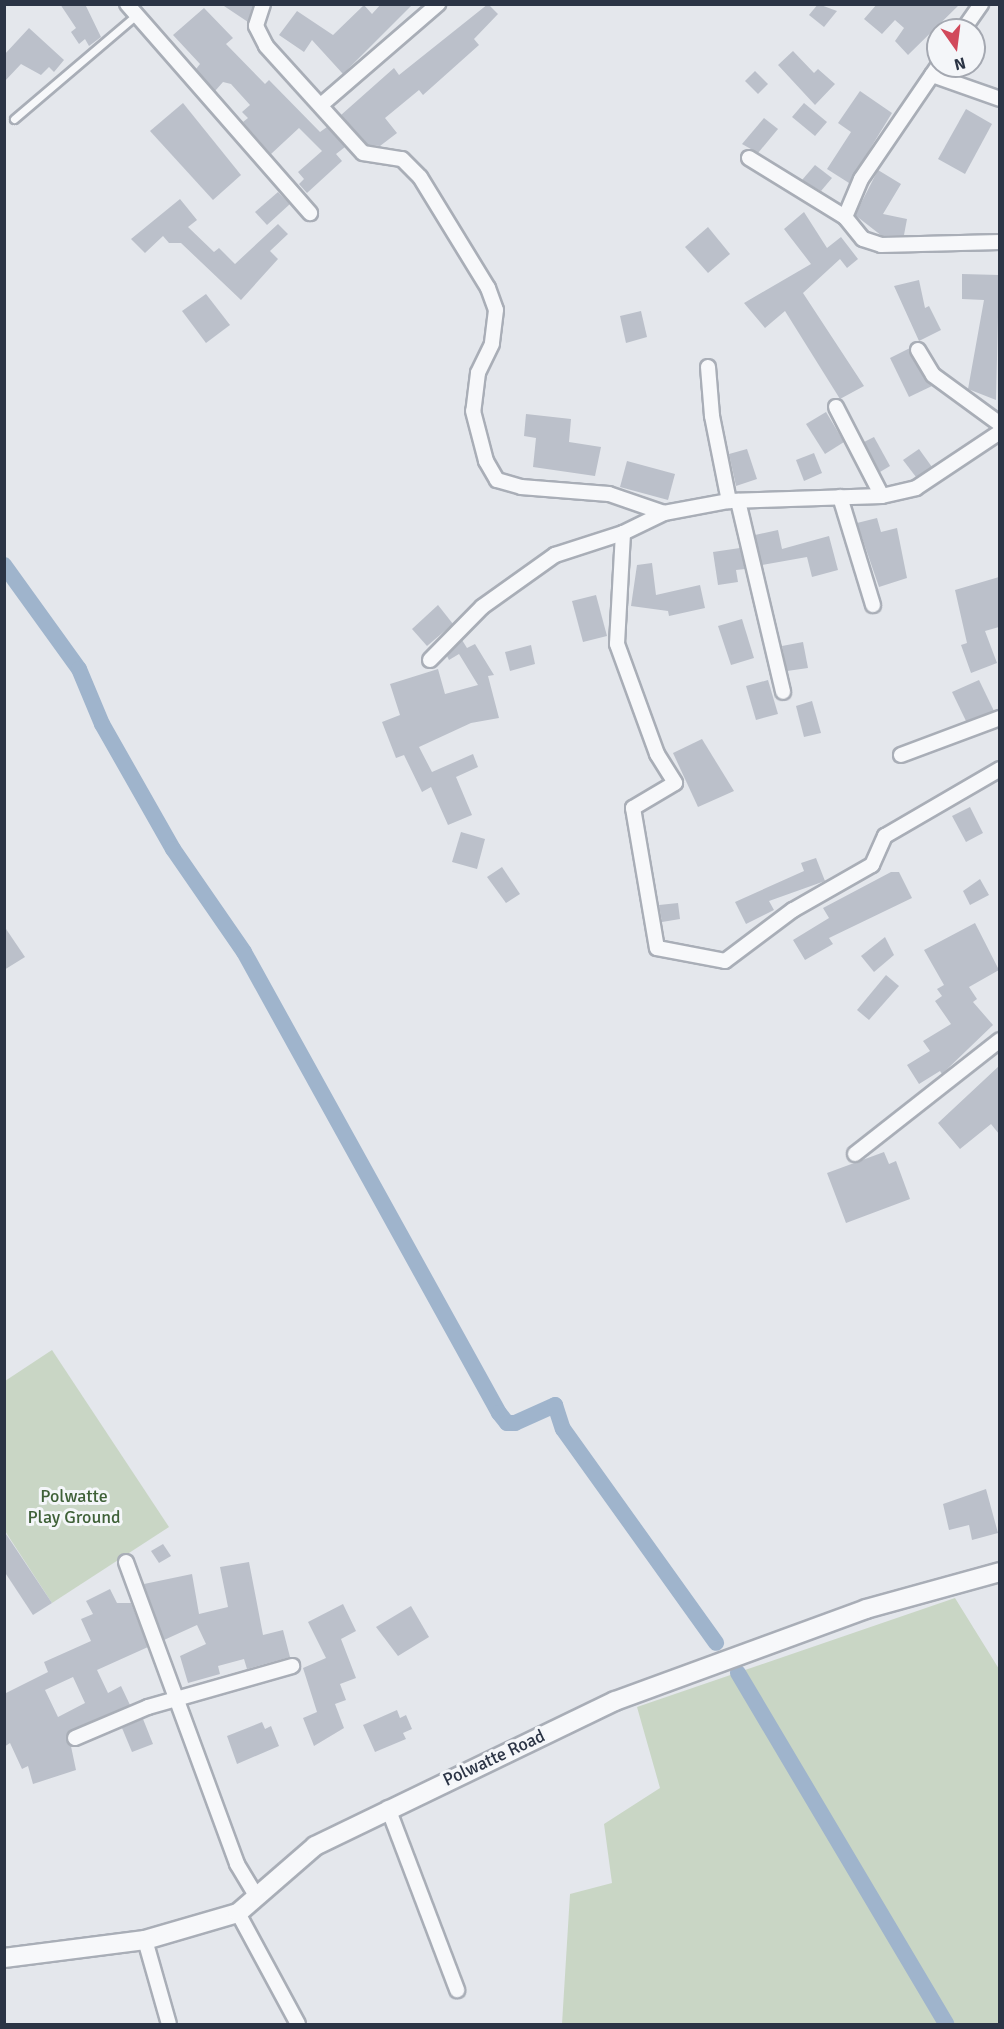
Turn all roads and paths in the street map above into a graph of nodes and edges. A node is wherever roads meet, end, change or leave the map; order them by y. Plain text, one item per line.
1 (263, 4) edge
2 (438, 4) edge
3 (981, 4) edge
4 (131, 10) edge
5 (971, 18) edge
6 (930, 78) edge
7 (953, 78) edge
8 (999, 99) edge
9 (321, 105) junction
10 (14, 119) dead end
11 (749, 158) dead end
12 (310, 213) dead end
13 (845, 217) junction
14 (999, 242) edge
15 (918, 350) dead end
16 (708, 366) dead end
17 (836, 407) dead end
18 (999, 424) edge
19 (999, 432) edge
20 (882, 496) junction
21 (840, 497) junction
22 (734, 501) junction
23 (664, 513) junction
24 (623, 533) junction
25 (873, 605) dead end
26 (430, 660) dead end
27 (783, 692) dead end
28 (999, 718) edge
29 (901, 755) dead end
30 (999, 769) edge
31 (999, 1040) edge
32 (855, 1154) dead end
33 (126, 1562) dead end
34 (999, 1572) edge
35 (292, 1666) dead end
36 (181, 1701) junction
37 (75, 1738) dead end
38 (388, 1808) junction
39 (256, 1896) junction
40 (238, 1913) junction
41 (145, 1940) junction
42 (4, 1958) edge
43 (457, 1990) dead end
44 (169, 2025) edge
45 (298, 2025) edge

1 - 9 street
2 - 9 street
3 - 5 street
4 - 10 lane
4 - 12 street
6 - 13 street
7 - 8 street
9 - 23 street
11 - 13 street
13 - 14 street
15 - 18 street
16 - 22 street
17 - 20 street
19 - 20 street
20 - 21 street
21 - 22 street
21 - 25 street
22 - 23 street
22 - 27 street
23 - 24 street
24 - 26 street
24 - 30 street
28 - 29 street
31 - 32 street
33 - 36 street
34 - 38 street, Polwatte Road
35 - 36 street
36 - 37 street
36 - 39 street
38 - 39 street, Polwatte Road
38 - 43 street
39 - 40 street, Polwatte Road
40 - 41 street, Polwatte Road
40 - 45 street
41 - 42 street, Polwatte Road
41 - 44 street

